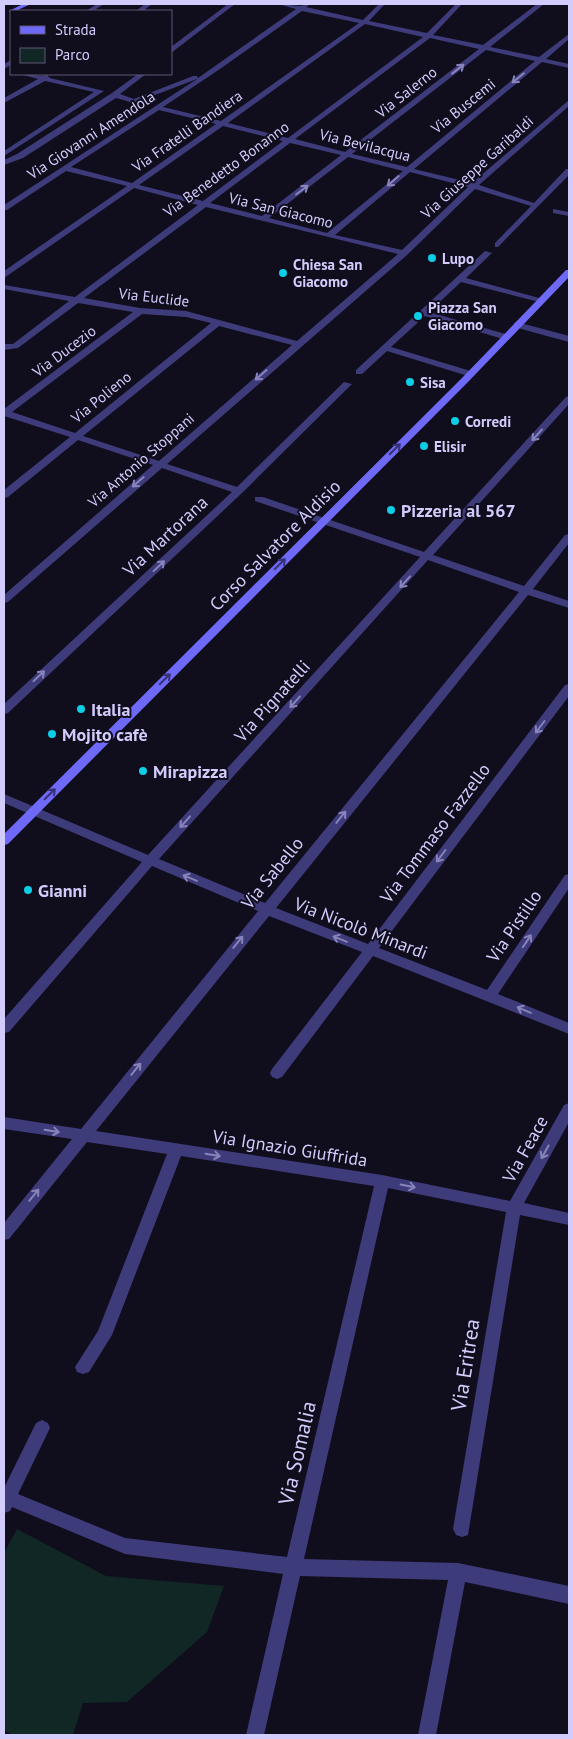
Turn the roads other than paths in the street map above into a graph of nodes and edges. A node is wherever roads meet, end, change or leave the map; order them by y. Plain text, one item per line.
1 (28, 4) edge
2 (232, 4) edge
3 (281, 4) edge
4 (382, 4) edge
5 (459, 4) edge
6 (541, 4) edge
7 (304, 6) edge
8 (14, 10) edge
9 (364, 22) junction
10 (428, 36) junction
11 (569, 36) edge
12 (485, 48) junction
13 (172, 50) edge
14 (540, 60) junction
15 (569, 66) edge
16 (218, 68) junction
17 (27, 75) edge
18 (50, 75) edge
19 (141, 75) edge
20 (44, 79) junction
21 (115, 95) junction
22 (4, 102) edge
23 (569, 102) edge
24 (159, 108) junction
25 (223, 124) junction
26 (290, 140) junction
27 (5, 152) edge
28 (348, 155) junction
29 (4, 163) edge
30 (65, 168) junction
31 (407, 170) junction
32 (569, 171) edge
33 (132, 185) junction
34 (474, 186) junction
35 (202, 204) junction
36 (534, 205) junction
37 (4, 208) edge
38 (556, 211) dead end
39 (569, 214) edge
40 (263, 220) junction
41 (329, 236) junction
42 (498, 245) dead end
43 (404, 253) junction
44 (488, 253) dead end
45 (569, 272) edge
46 (4, 275) edge
47 (460, 279) junction
48 (4, 287) edge
49 (76, 300) junction
50 (540, 301) junction
51 (140, 311) junction
52 (423, 313) junction
53 (218, 322) junction
54 (517, 325) junction
55 (506, 337) junction
56 (569, 340) edge
57 (298, 344) junction
58 (4, 347) edge
59 (385, 348) junction
60 (359, 372) dead end
61 (471, 374) junction
62 (347, 384) dead end
63 (569, 399) edge
64 (4, 412) edge
65 (76, 436) junction
66 (158, 464) junction
67 (238, 492) junction
68 (4, 495) edge
69 (259, 499) dead end
70 (323, 520) junction
71 (569, 537) edge
72 (428, 556) junction
73 (528, 591) junction
74 (4, 600) edge
75 (569, 605) edge
76 (569, 688) edge
77 (4, 710) edge
78 (4, 798) edge
79 (34, 810) junction
80 (4, 841) edge
81 (149, 862) junction
82 (569, 878) edge
83 (265, 909) junction
84 (369, 951) junction
85 (490, 996) junction
86 (4, 1028) edge
87 (569, 1029) edge
88 (277, 1073) dead end
89 (569, 1109) edge
90 (4, 1123) edge
91 (82, 1136) junction
92 (176, 1150) junction
93 (382, 1181) junction
94 (514, 1207) junction
95 (569, 1219) edge
96 (4, 1234) edge
97 (83, 1367) dead end
98 (42, 1428) dead end
99 (5, 1500) edge
100 (462, 1529) dead end
101 (295, 1567) junction
102 (458, 1572) junction
103 (569, 1595) edge
104 (255, 1735) edge
105 (427, 1735) edge

1 - 8 street
2 - 13 street
3 - 7 street
4 - 9 street, Via Fratelli Bandiera
5 - 10 street, Via Benedetto Bonanno
6 - 12 street, Via Salerno
7 - 9 street
7 - 16 street, Via Giovanni Amendola
9 - 10 street
9 - 25 street, Via Fratelli Bandiera
10 - 12 street
10 - 26 street, Via Benedetto Bonanno
11 - 14 street, Via Buscemi
12 - 14 street
28 -> 12 street, Via Salerno
14 - 15 street
14 -> 31 street, Via Buscemi
16 - 21 street, Via Giovanni Amendola
16 - 24 street, Via Giovanni Amendola
17 - 20 street
18 - 20 street
19 - 21 street
20 - 22 street
20 - 27 street
21 - 29 street
23 - 34 street, Via Giuseppe Garibaldi
24 - 25 street, Via Bevilacqua
24 - 30 street, Via Giovanni Amendola
25 - 26 street, Via Bevilacqua
25 - 33 street, Via Fratelli Bandiera
26 - 28 street, Via Bevilacqua
26 - 35 street, Via Benedetto Bonanno
28 - 31 street, Via Bevilacqua
40 -> 28 street, Via Salerno
30 - 33 street, Via San Giacomo
30 - 37 street, Via Giovanni Amendola
31 - 34 street, Via Bevilacqua
31 -> 41 street, Via Buscemi
32 - 36 street
33 - 35 street, Via San Giacomo
33 - 46 street, Via Fratelli Bandiera
34 - 36 street, Via Bevilacqua
34 - 43 street, Via Giuseppe Garibaldi
35 - 40 street, Via San Giacomo
35 - 49 street, Via Benedetto Bonanno
36 - 42 street
38 - 39 street
40 - 41 street, Via San Giacomo
41 - 43 street, Via San Giacomo
43 - 57 street, Via Giuseppe Garibaldi
44 - 47 street
45 - 50 street, Corso Salvatore Aldisio
47 - 50 street
47 - 52 street
48 - 49 street, Via Euclide
49 - 51 street, Via Euclide
49 - 58 street, Via Benedetto Bonanno
50 - 54 street, Corso Salvatore Aldisio
51 - 53 street, Via Euclide
51 - 64 street, Via Ducezio
52 - 55 street
52 - 59 street
53 - 57 street, Via Euclide
53 - 65 street, Via Polieno
54 - 55 street, Corso Salvatore Aldisio
54 - 56 street
55 - 61 street, Corso Salvatore Aldisio
57 -> 66 street, Via Antonio Stoppani
59 - 60 street
59 - 61 street
70 -> 61 street, Corso Salvatore Aldisio
62 - 67 street, Via Martorana
63 -> 72 street, Via Pignatelli
64 - 65 street
65 - 66 street
65 - 68 street, Via Polieno
66 - 67 street
66 -> 74 street, Via Antonio Stoppani
77 -> 67 street, Via Martorana
69 - 70 street
70 - 72 street
79 -> 70 street, Corso Salvatore Aldisio
71 - 73 street, Via Sabello
72 - 73 street
72 -> 81 street, Via Pignatelli
73 - 75 street
83 -> 73 street, Via Sabello
76 -> 84 street, Via Tommaso Fazzello
78 - 79 street, Via Nicolò Minardi
79 - 80 street, Corso Salvatore Aldisio
79 - 81 street, Via Nicolò Minardi
83 -> 81 street, Via Nicolò Minardi
81 - 86 street, Via Pignatelli
85 -> 82 street, Via Pistillo
84 -> 83 street, Via Nicolò Minardi
91 -> 83 street, Via Sabello
84 - 85 street, Via Nicolò Minardi
84 - 88 street, Via Tommaso Fazzello
87 -> 85 street, Via Nicolò Minardi
89 -> 94 street, Via Feace
90 -> 91 street, Via Ignazio Giuffrida
91 - 92 street, Via Ignazio Giuffrida
96 -> 91 street, Via Sabello
92 -> 93 street, Via Ignazio Giuffrida
92 - 97 street
93 -> 94 street, Via Ignazio Giuffrida
93 - 101 street, Via Somalia
94 - 95 street, Via Ignazio Giuffrida
94 - 100 street, Via Eritrea
98 - 99 street
99 - 101 street
101 - 102 street
101 - 104 street, Via Somalia
102 - 103 street
102 - 105 street

